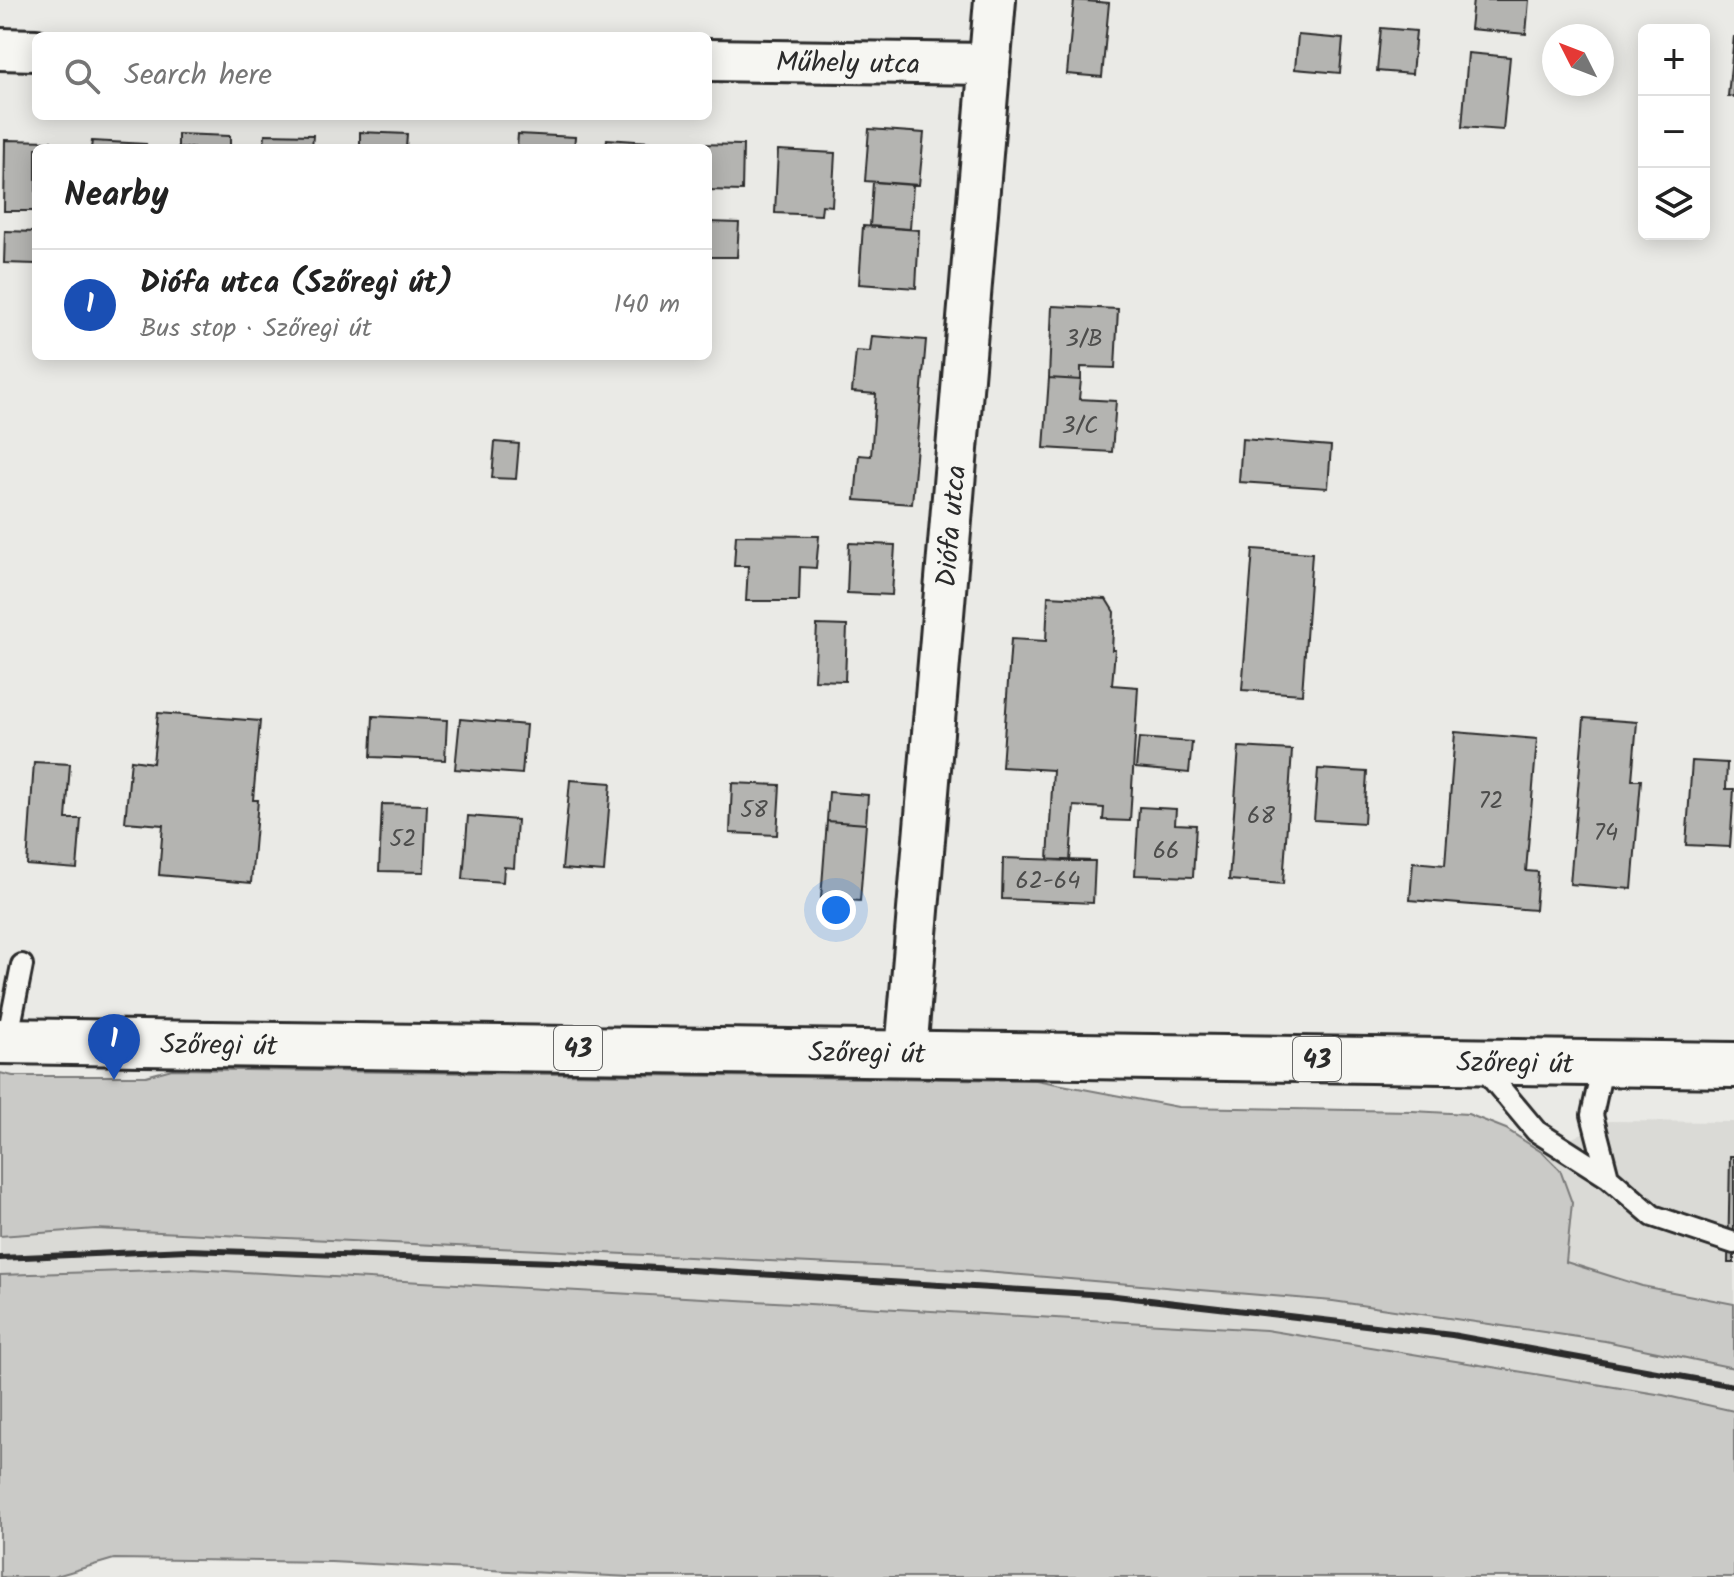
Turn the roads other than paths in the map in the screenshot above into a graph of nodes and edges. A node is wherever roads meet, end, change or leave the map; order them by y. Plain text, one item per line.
1 (995, 0) edge
2 (0, 49) edge
3 (32, 50) edge
4 (712, 60) edge
5 (989, 64) junction
6 (22, 965) dead end
7 (4, 1041) edge
8 (906, 1052) junction
9 (1477, 1061) junction
10 (1603, 1064) junction
11 (1734, 1065) edge
12 (1608, 1177) junction
13 (1734, 1243) edge

1 - 5 street, Diófa utca
2 - 3 street
4 - 5 street, Műhely utca
5 - 8 street, Diófa utca
6 - 7 lane
7 - 8 main road, Szőregi út / 43
8 - 9 main road, Szőregi út / 43
9 - 10 main road, Szőregi út / 43
9 - 12 lane
10 - 11 main road, Szőregi út / 43
10 - 12 lane
12 - 13 lane

